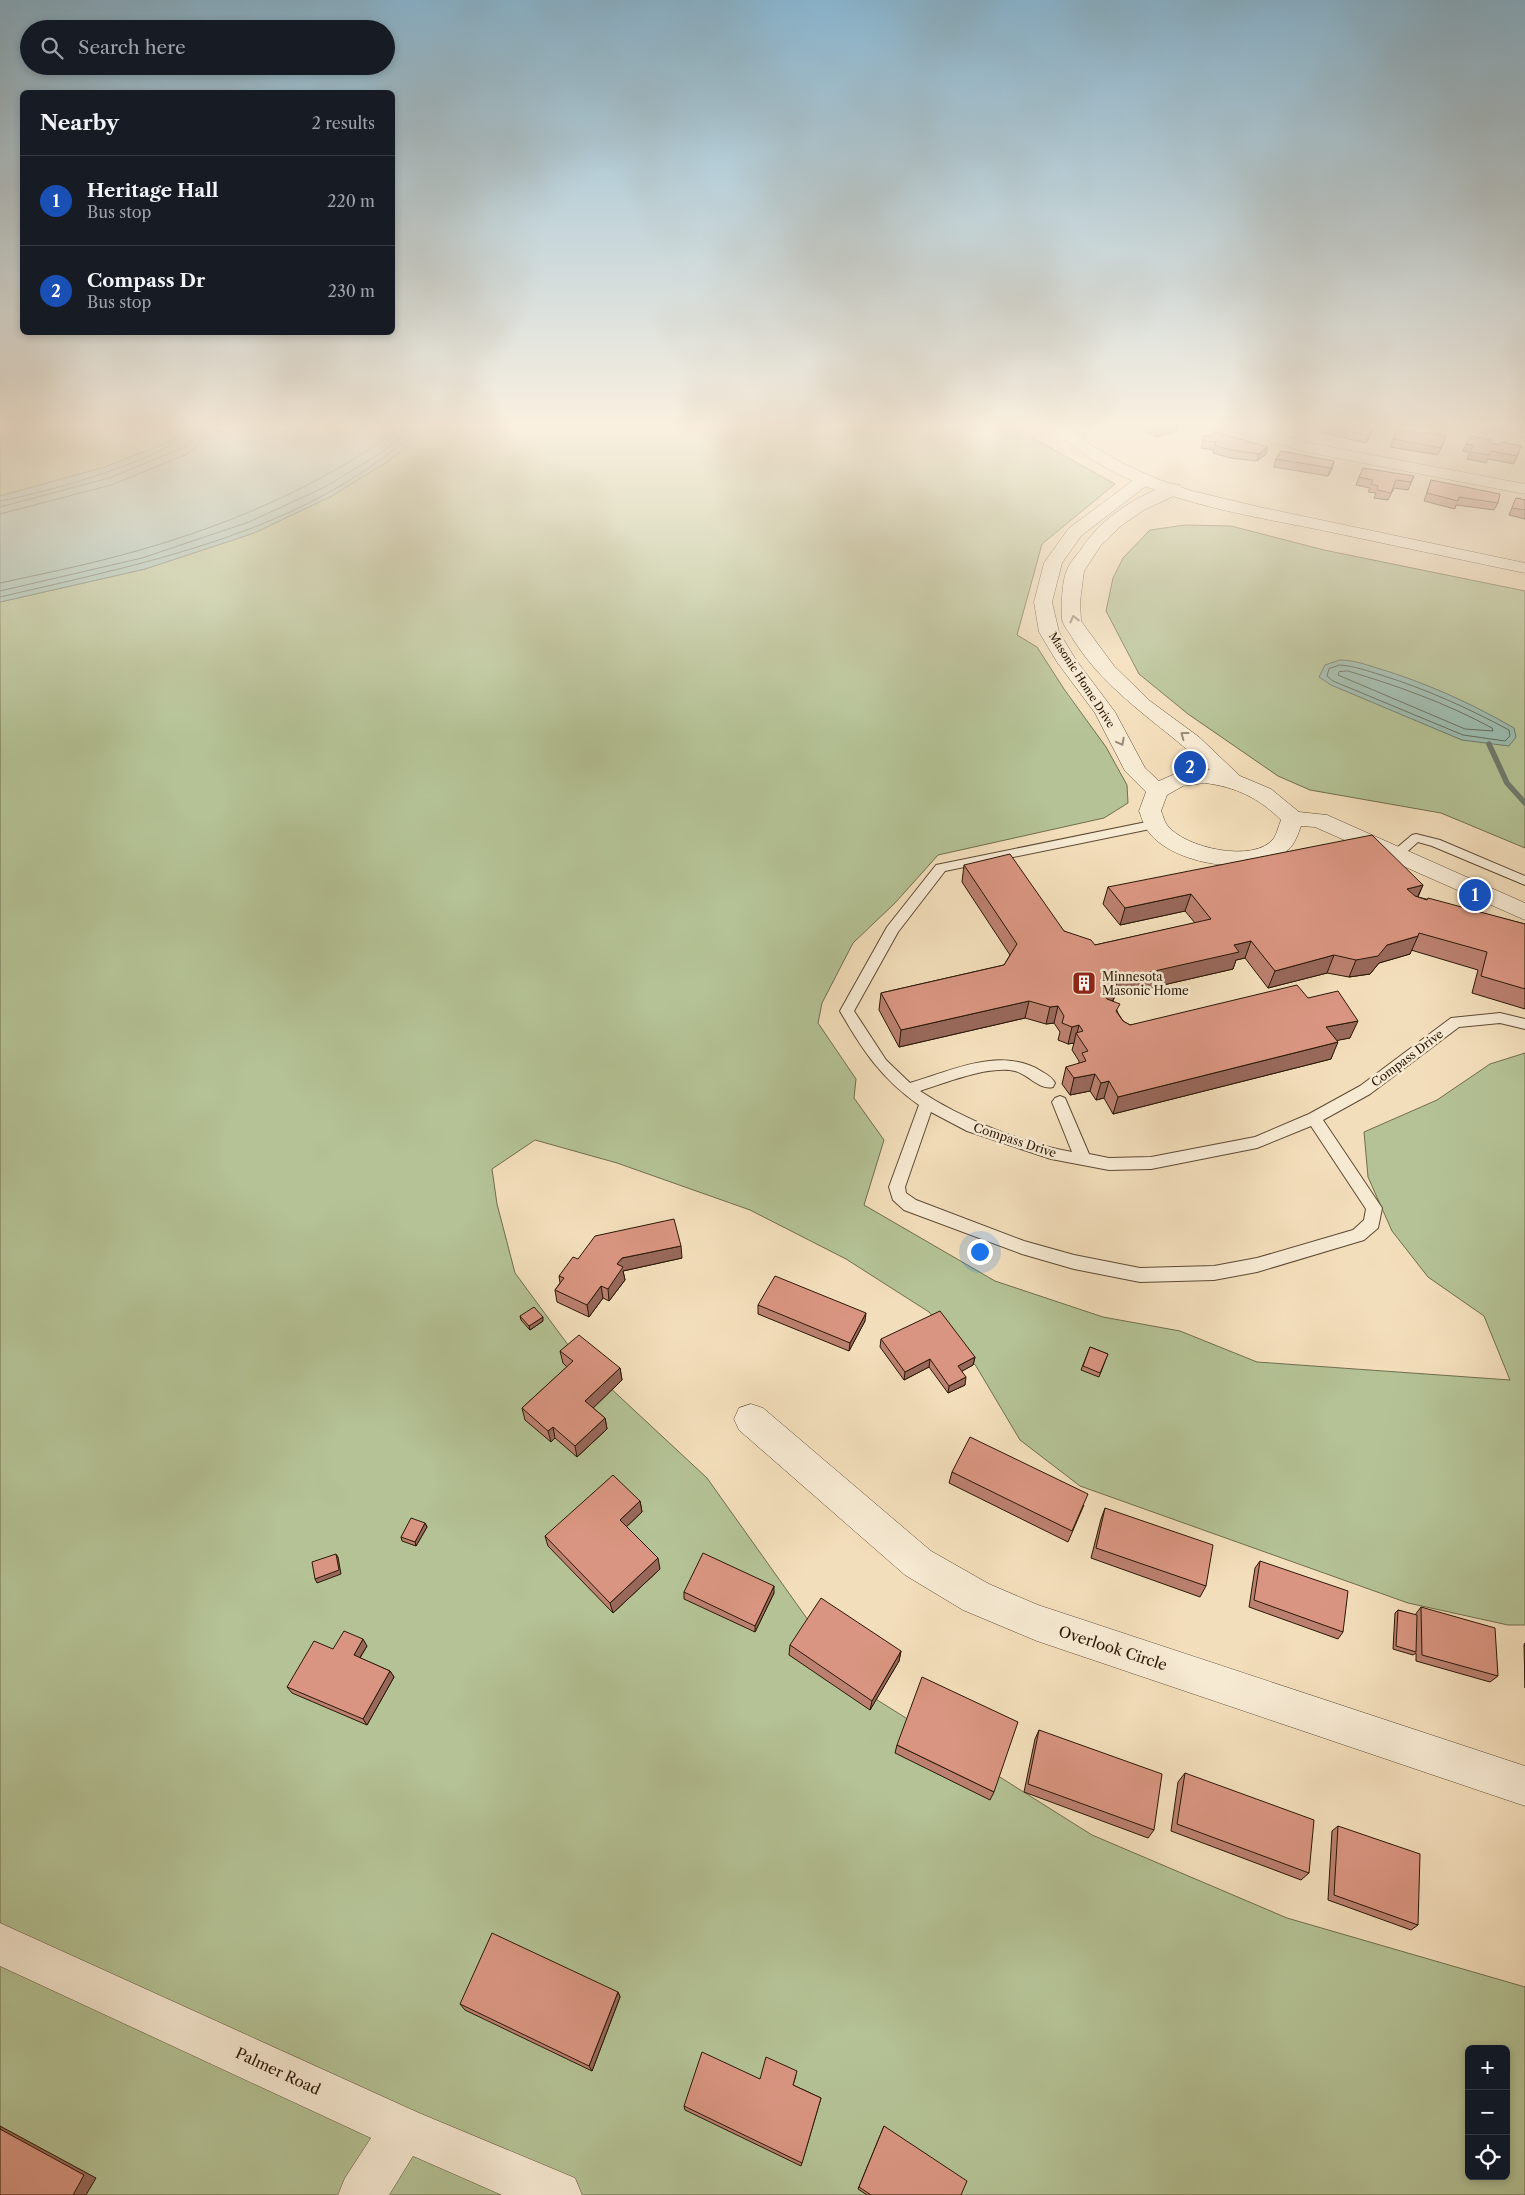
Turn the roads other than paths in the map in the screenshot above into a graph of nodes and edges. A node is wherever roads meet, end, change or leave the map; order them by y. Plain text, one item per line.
1 (1077, 530) edge
2 (1106, 530) edge
3 (1348, 530) edge
4 (1525, 568) edge
5 (1232, 780) junction
6 (1157, 791) junction
7 (1293, 820) junction
8 (1156, 824) junction
9 (1397, 854) junction
10 (1525, 881) edge
11 (1525, 912) edge
12 (1525, 1024) edge
13 (1048, 1083) dead end
14 (907, 1089) junction
15 (1060, 1102) dead end
16 (927, 1103) junction
17 (1314, 1118) junction
18 (1083, 1159) junction
19 (751, 1419) dead end
20 (1525, 1786) edge
21 (0, 1944) edge
22 (403, 2129) junction
23 (362, 2195) edge
24 (558, 2195) edge

1 -> 6 street, Masonic Home Drive
5 -> 2 street, Masonic Home Drive
3 - 4 street
5 - 6 street
5 - 7 street
6 - 8 street
7 - 8 street
7 - 9 street
8 - 14 lane, Compass Drive
9 - 10 lane
9 - 11 street
12 - 17 lane, Compass Drive
13 - 14 lane
14 - 16 lane, Compass Drive
15 - 18 lane
16 - 17 lane
16 - 18 lane, Compass Drive
17 - 18 lane, Compass Drive
19 - 20 street, Overlook Circle
21 - 22 street, Palmer Road
22 - 23 street
22 - 24 street, Palmer Road

